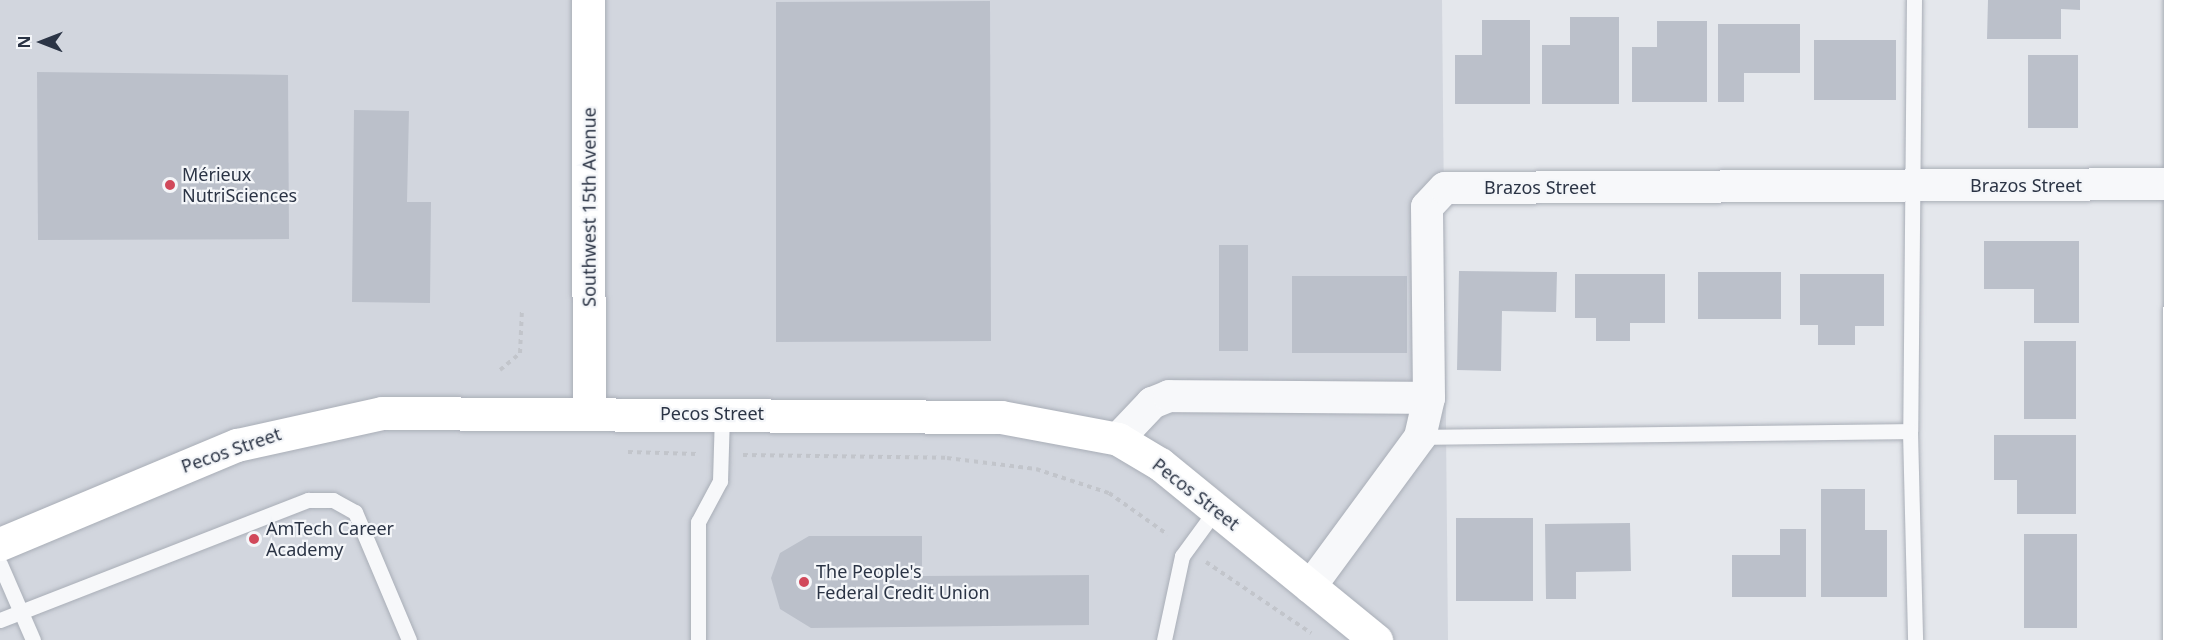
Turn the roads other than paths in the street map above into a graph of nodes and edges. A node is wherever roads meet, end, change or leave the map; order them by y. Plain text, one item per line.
1 (588, 0) edge
2 (1914, 0) edge
3 (2180, 0) edge
4 (2180, 183) junction
5 (1916, 186) junction
6 (1429, 398) junction
7 (589, 413) junction
8 (722, 413) junction
9 (1910, 431) junction
10 (1420, 437) junction
11 (1118, 439) junction
12 (1217, 508) junction
13 (0, 544) edge
14 (0, 564) edge
15 (1310, 586) junction
16 (20, 611) junction
17 (0, 620) edge
18 (33, 640) edge
19 (409, 640) edge
20 (698, 640) edge
21 (1164, 640) edge
22 (1376, 640) edge
23 (1914, 640) edge
24 (2179, 640) edge

1 - 7 street, Southwest 15th Avenue
2 - 5 lane
3 - 4 street
4 - 5 street, Brazos Street
4 - 24 street
5 - 6 street, Brazos Street
5 - 9 lane
6 - 10 street, Brazos Street
6 - 11 street
7 - 8 street, Pecos Street
7 - 13 street, Pecos Street
8 - 11 street, Pecos Street
8 - 20 lane
9 - 10 lane
9 - 23 lane
10 - 15 street
11 - 12 street, Pecos Street
12 - 15 street, Pecos Street
12 - 21 lane
14 - 16 lane
15 - 22 street, Pecos Street
16 - 17 lane
16 - 18 lane
16 - 19 lane

